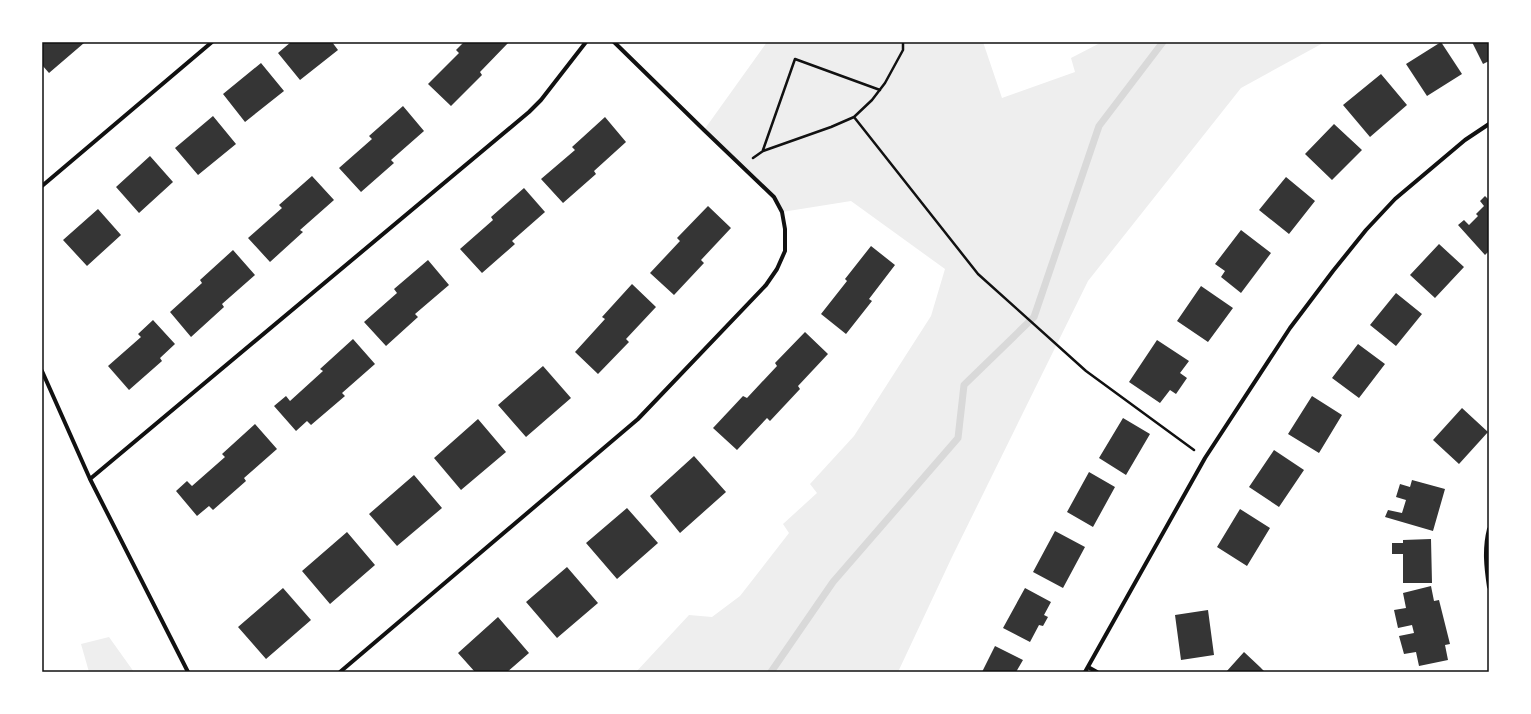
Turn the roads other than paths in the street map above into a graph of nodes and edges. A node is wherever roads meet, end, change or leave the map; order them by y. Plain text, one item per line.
1 (212, 42) edge
2 (586, 42) edge
3 (614, 42) edge
4 (1489, 124) edge
5 (42, 186) edge
6 (42, 371) edge
7 (90, 479) junction
8 (1489, 529) edge
9 (1489, 587) edge
10 (1088, 667) junction
11 (188, 672) edge
12 (340, 672) edge
13 (1085, 672) edge
14 (1097, 672) edge

1 - 5 street
2 - 7 street
3 - 12 street
4 - 10 street
6 - 7 street
7 - 11 street
8 - 9 street
10 - 13 street
10 - 14 street

